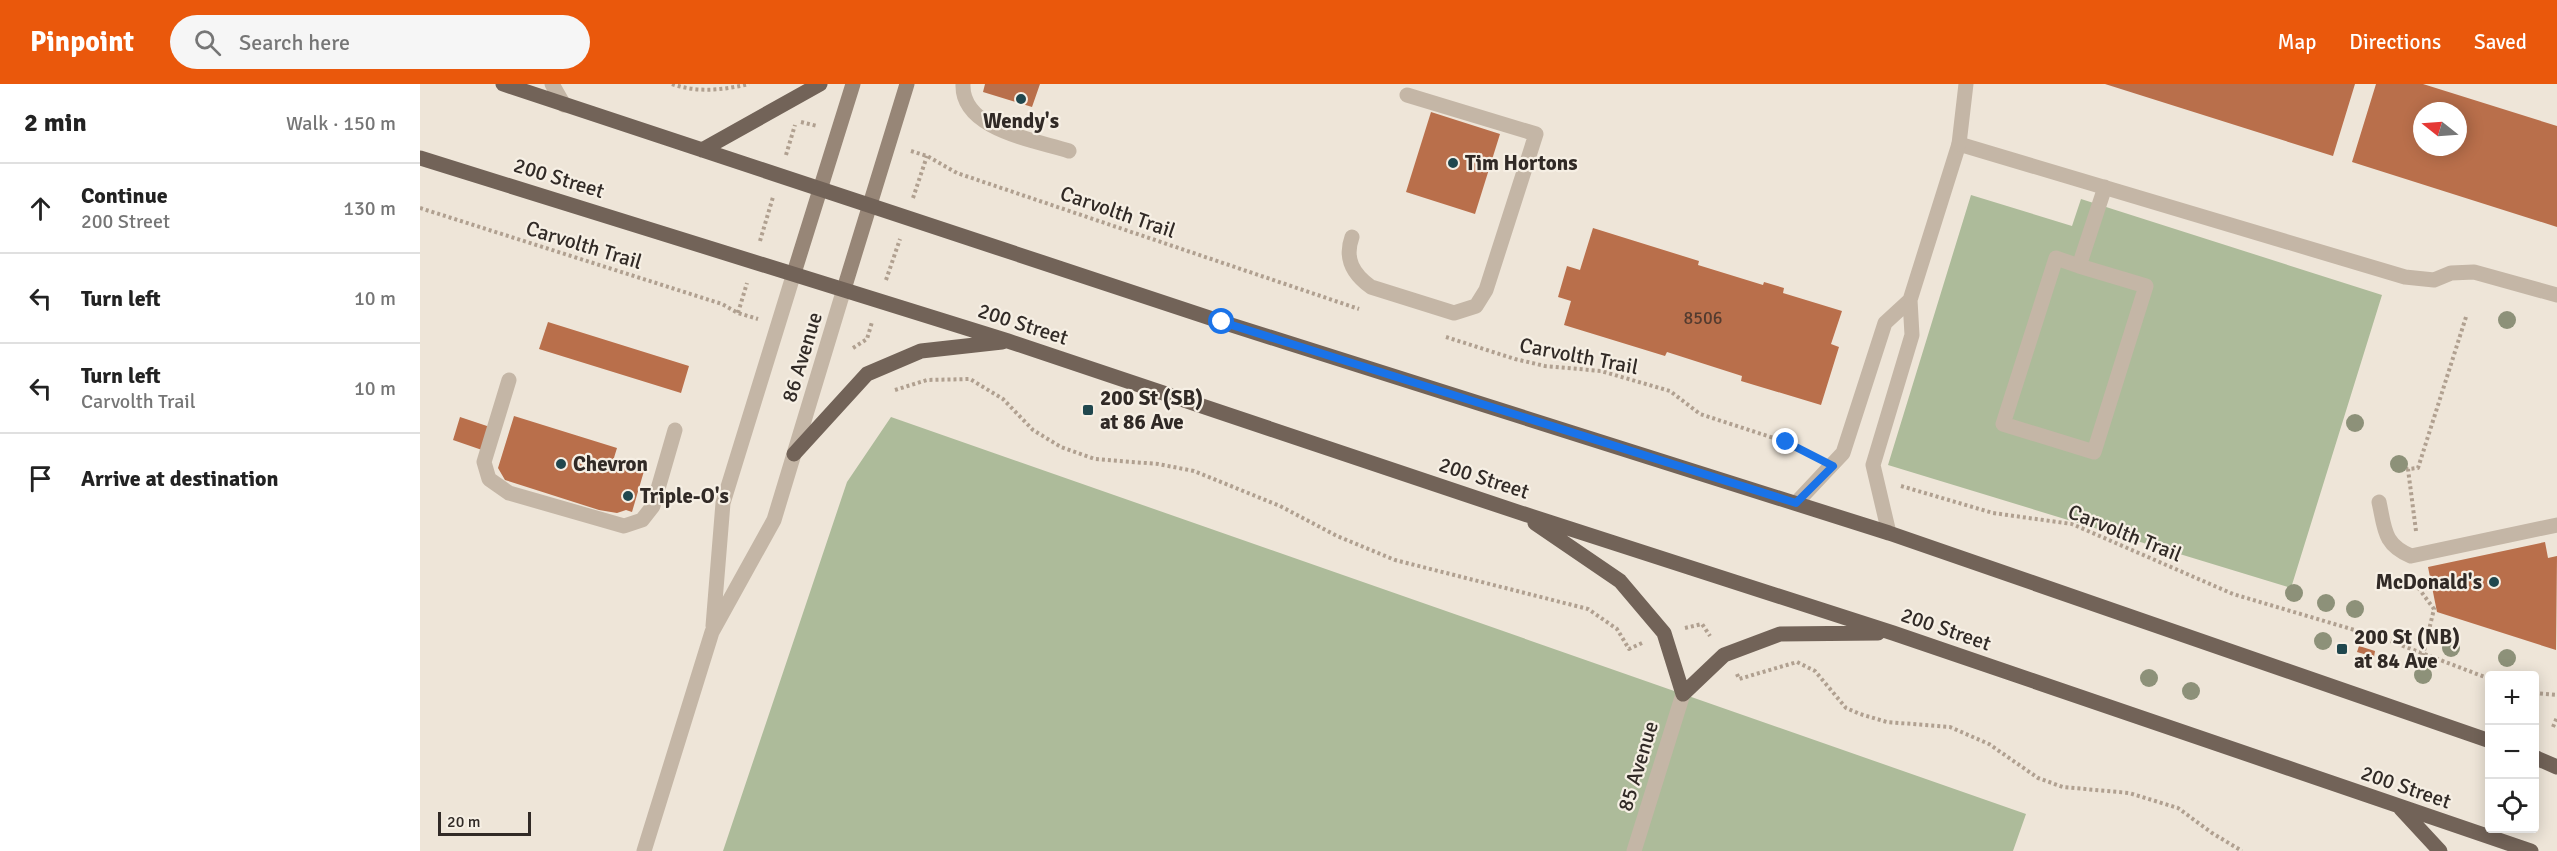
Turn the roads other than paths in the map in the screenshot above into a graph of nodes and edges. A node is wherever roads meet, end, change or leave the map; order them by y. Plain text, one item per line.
1 (503, 84) edge
2 (552, 84) edge
3 (820, 84) edge
4 (853, 84) edge
5 (906, 84) edge
6 (963, 84) edge
7 (1966, 84) edge
8 (1407, 95) dead end
9 (564, 105) junction
10 (1959, 144) junction
11 (702, 150) junction
12 (1069, 151) dead end
13 (420, 158) edge
14 (2104, 188) junction
15 (821, 189) junction
16 (870, 206) junction
17 (1352, 237) dead end
18 (2079, 266) junction
19 (794, 273) junction
20 (844, 290) junction
21 (2557, 295) edge
22 (1910, 300) junction
23 (1008, 341) junction
24 (509, 380) dead end
25 (675, 430) dead end
26 (794, 454) junction
27 (2379, 502) dead end
28 (1796, 503) junction
29 (1521, 513) junction
30 (2557, 525) edge
31 (1889, 533) junction
32 (712, 632) junction
33 (1893, 633) junction
34 (1683, 694) junction
35 (2485, 739) edge
36 (2539, 759) edge
37 (2557, 767) edge
38 (2398, 807) junction
39 (644, 851) edge
40 (1634, 851) edge
41 (2440, 851) edge
42 (2530, 851) edge

1 - 9 main road
2 - 9 street
3 - 11 main road
4 - 15 main road, 86 Avenue
5 - 16 main road, 86 Avenue
6 - 12 street
7 - 10 street
8 - 17 street
9 - 11 main road
10 - 14 street
10 - 22 street
11 - 15 main road
13 - 19 main road, 200 Street
14 - 18 street
14 - 21 street
15 - 16 main road
15 - 19 main road, 86 Avenue
16 - 20 main road, 86 Avenue
16 - 28 main road
18 - 18 street
19 - 20 main road, 200 Street
19 - 32 street, 86 Avenue
20 - 23 main road, 200 Street
20 - 26 street, 86 Avenue
22 - 28 street
22 - 31 street
23 - 26 main road
23 - 29 main road, 200 Street
24 - 25 street
26 - 32 street, 86 Avenue
27 - 30 street
28 - 31 main road
29 - 33 main road, 200 Street
29 - 34 main road
31 - 35 main road
32 - 39 street, 86 Avenue
33 - 34 main road
33 - 38 main road, 200 Street
34 - 40 street, 85 Avenue
36 - 37 main road
38 - 41 main road
38 - 42 main road, 200 Street

